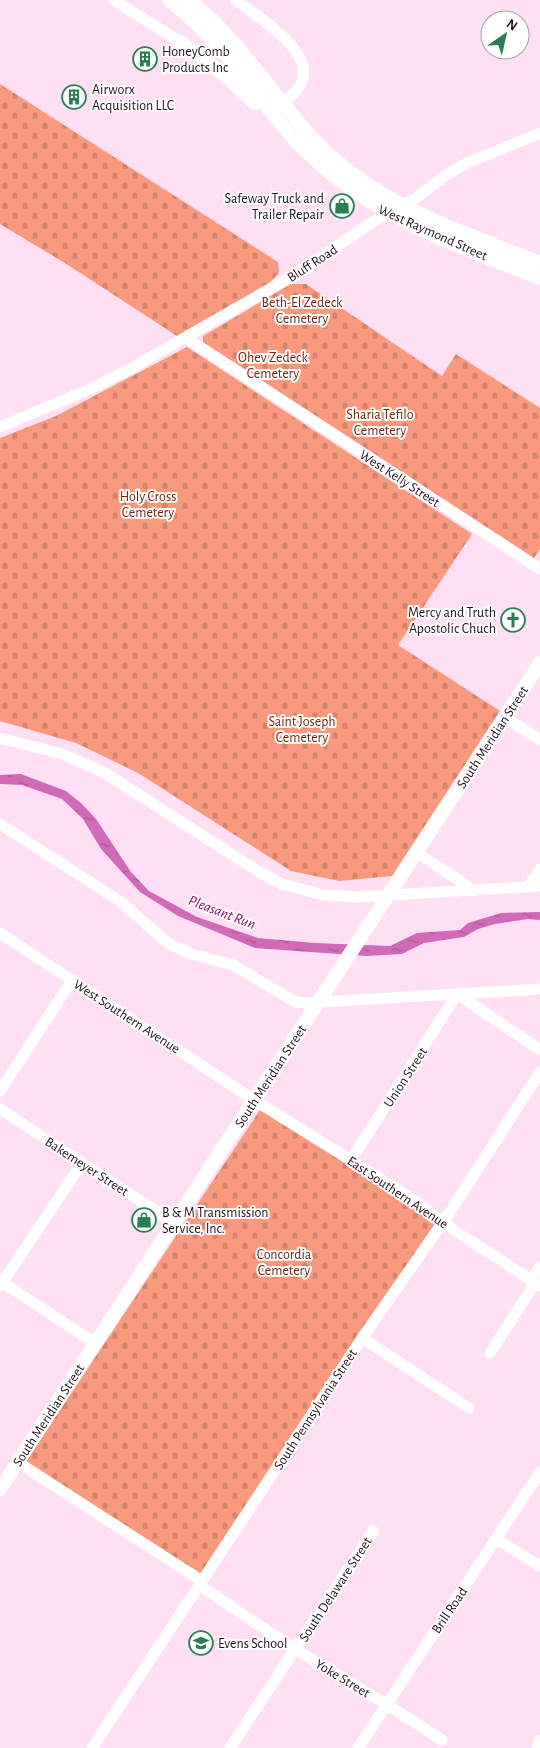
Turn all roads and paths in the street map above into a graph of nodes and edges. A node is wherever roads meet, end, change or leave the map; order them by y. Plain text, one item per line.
1 (114, 0) edge
2 (169, 0) edge
3 (189, 0) edge
4 (236, 0) edge
5 (180, 42) joint
6 (283, 103) junction
7 (272, 112) junction
8 (289, 133) junction
9 (540, 133) edge
10 (401, 205) junction
11 (386, 213) junction
12 (540, 263) edge
13 (540, 278) edge
14 (186, 338) junction
15 (0, 427) edge
16 (540, 569) edge
17 (540, 663) edge
18 (505, 716) junction
19 (0, 738) edge
20 (540, 740) edge
21 (0, 824) edge
22 (416, 852) junction
23 (540, 869) edge
24 (534, 887) edge
25 (475, 891) junction
26 (388, 896) junction
27 (0, 933) edge
28 (72, 980) junction
29 (540, 989) edge
30 (457, 994) junction
31 (318, 1002) junction
32 (540, 1050) edge
33 (540, 1072) edge
34 (0, 1091) edge
35 (254, 1100) junction
36 (0, 1109) edge
37 (351, 1160) junction
38 (82, 1163) junction
39 (441, 1220) junction
40 (174, 1223) junction
41 (540, 1267) edge
42 (1, 1283) edge
43 (535, 1283) edge
44 (362, 1338) junction
45 (95, 1343) junction
46 (490, 1353) dead end
47 (469, 1408) dead end
48 (18, 1462) junction
49 (540, 1472) edge
50 (0, 1489) edge
51 (373, 1531) dead end
52 (496, 1539) junction
53 (540, 1566) edge
54 (200, 1583) junction
55 (296, 1650) junction
56 (386, 1704) junction
57 (442, 1740) dead end
58 (540, 1742) edge
59 (92, 1748) edge
60 (230, 1748) edge
61 (358, 1748) edge
62 (539, 1748) edge

1 - 5 street
2 - 7 main road, West Raymond Street
3 - 6 main road, West Raymond Street
4 - 6 street
5 - 8 main road
6 - 7 street
6 - 10 main road, West Raymond Street
7 - 8 main road, West Raymond Street
8 - 11 main road, West Raymond Street
9 - 10 street, Bluff Road
10 - 11 street, Bluff Road
10 - 12 main road, West Raymond Street
11 - 13 main road, West Raymond Street
11 - 14 street, Bluff Road
14 - 15 street, Bluff Road
14 - 16 street, West Kelly Street
17 - 18 main road, South Meridian Street
18 - 20 street
18 - 22 main road, South Meridian Street
19 - 26 street
21 - 31 street
22 - 25 street
22 - 26 main road, South Meridian Street
23 - 24 street
24 - 25 street
25 - 26 street
26 - 31 main road, South Meridian Street
27 - 28 street, West Southern Avenue
28 - 34 street
28 - 35 street, West Southern Avenue
29 - 30 street
30 - 31 street
30 - 32 street
30 - 37 street, Union Street
31 - 35 main road, South Meridian Street
33 - 39 street, South Pennsylvania Street
35 - 37 street, East Southern Avenue
35 - 40 main road, South Meridian Street
36 - 38 street, Bakemeyer Street
37 - 39 street, East Southern Avenue
38 - 40 street, Bakemeyer Street
38 - 42 street
39 - 43 street, East Southern Avenue
39 - 44 street, South Pennsylvania Street
40 - 45 main road, South Meridian Street
41 - 43 street
42 - 45 street
43 - 46 street
44 - 47 street
44 - 54 street, South Pennsylvania Street
45 - 48 main road, South Meridian Street
48 - 50 main road, South Meridian Street
48 - 54 street, Yoke Street
49 - 52 street, Brill Road
51 - 55 street, South Delaware Street
52 - 53 street
52 - 56 street, Brill Road
54 - 55 street, Yoke Street
54 - 59 street, South Pennsylvania Street
55 - 56 street, Yoke Street
55 - 60 street, South Delaware Street
56 - 57 street, Yoke Street
56 - 61 street, Brill Road
58 - 62 main road

